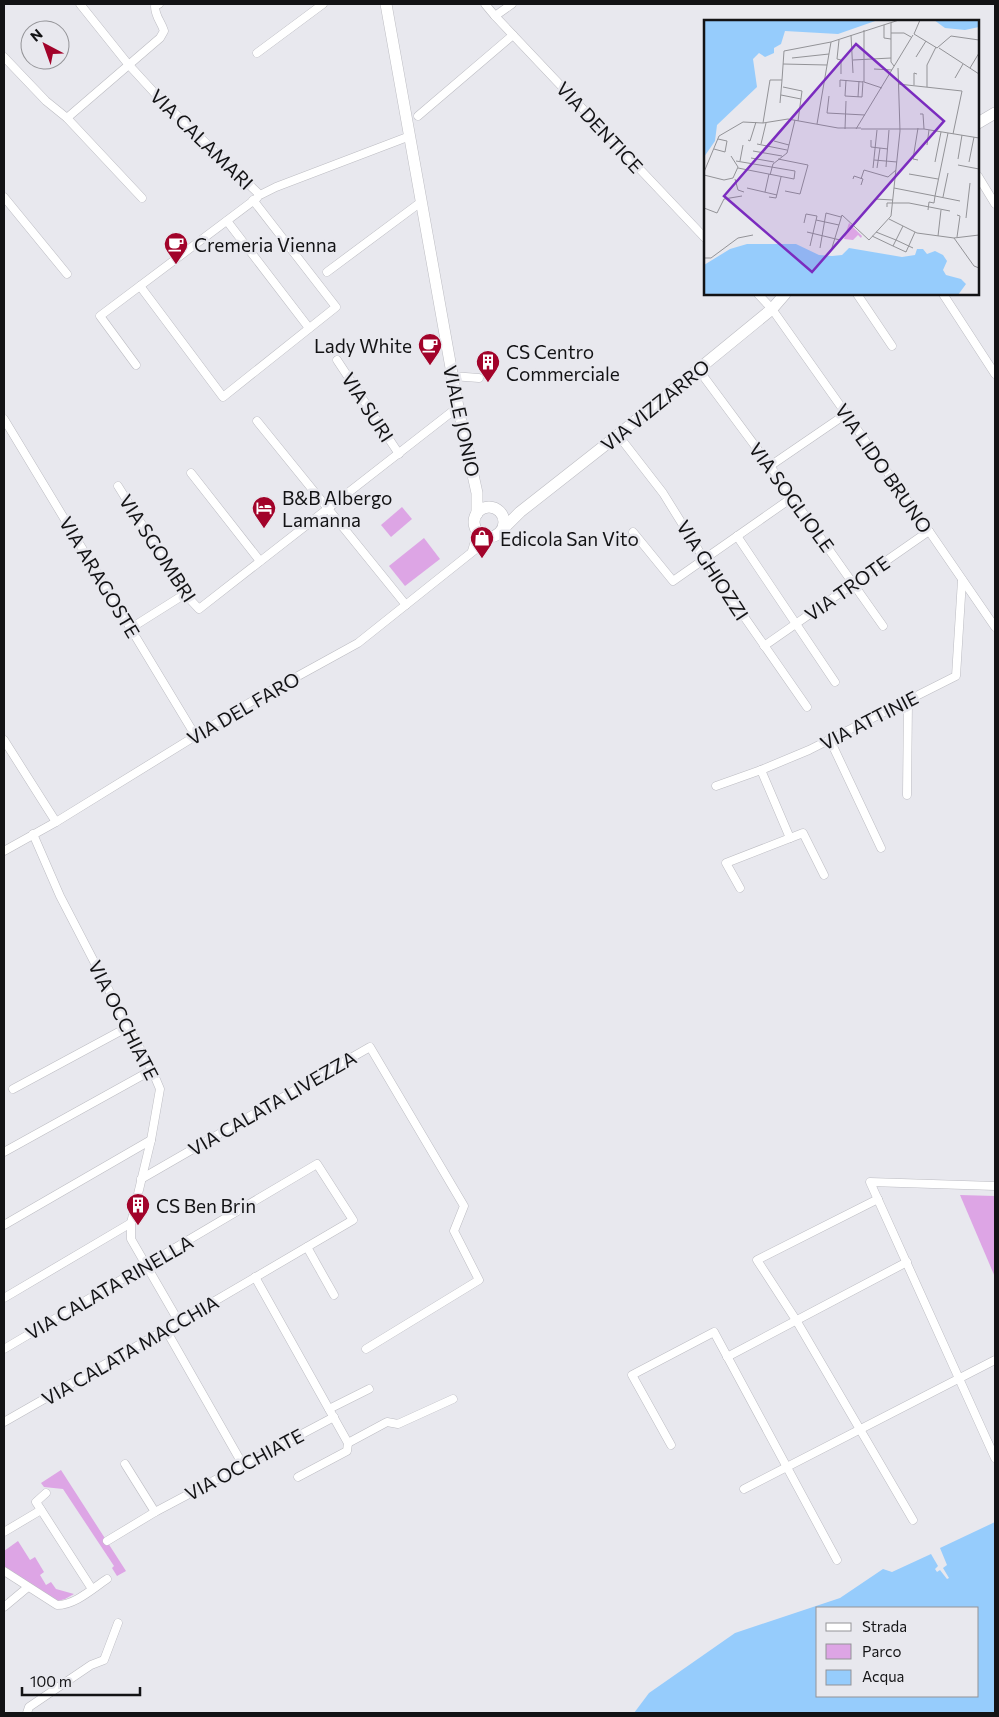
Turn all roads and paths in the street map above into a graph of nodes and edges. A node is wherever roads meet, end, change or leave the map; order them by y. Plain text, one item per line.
1 (80, 4) edge
2 (323, 4) edge
3 (386, 4) edge
4 (485, 4) edge
5 (512, 4) edge
6 (157, 5) edge
7 (495, 16) junction
8 (513, 35) junction
9 (257, 53) dead end
10 (4, 57) edge
11 (128, 64) junction
12 (995, 113) edge
13 (418, 116) dead end
14 (68, 118) junction
15 (979, 122) edge
16 (410, 136) junction
17 (979, 178) edge
18 (4, 197) edge
19 (142, 198) dead end
20 (257, 198) junction
21 (421, 202) junction
22 (995, 204) edge
23 (227, 220) junction
24 (704, 237) edge
25 (326, 272) dead end
26 (67, 274) dead end
27 (140, 286) junction
28 (759, 295) edge
29 (784, 295) edge
30 (858, 295) edge
31 (944, 295) edge
32 (772, 309) junction
33 (309, 328) junction
34 (892, 346) dead end
35 (338, 360) dead end
36 (136, 365) dead end
37 (698, 369) junction
38 (995, 374) edge
39 (452, 376) junction
40 (479, 378) dead end
41 (458, 407) junction
42 (846, 414) junction
43 (4, 419) edge
44 (257, 421) dead end
45 (618, 435) junction
46 (399, 454) junction
47 (770, 466) junction
48 (191, 473) dead end
49 (118, 486) dead end
50 (477, 493) junction
51 (792, 497) junction
52 (490, 507) junction
53 (328, 508) junction
54 (520, 512) junction
55 (477, 514) junction
56 (502, 515) junction
57 (502, 529) junction
58 (929, 531) junction
59 (478, 532) junction
60 (633, 532) dead end
61 (737, 536) junction
62 (491, 537) junction
63 (472, 551) junction
64 (704, 559) junction
65 (260, 561) junction
66 (962, 579) junction
67 (854, 584) junction
68 (185, 594) junction
69 (406, 605) junction
70 (993, 618) edge
71 (796, 624) junction
72 (883, 626) dead end
73 (995, 627) edge
74 (131, 628) junction
75 (764, 646) junction
76 (835, 682) dead end
77 (908, 701) junction
78 (808, 707) dead end
79 (195, 735) junction
80 (4, 740) edge
81 (830, 740) junction
82 (760, 770) junction
83 (716, 786) dead end
84 (907, 795) dead end
85 (56, 822) junction
86 (33, 834) junction
87 (790, 838) junction
88 (881, 848) dead end
89 (4, 851) edge
90 (824, 875) dead end
91 (740, 888) dead end
92 (128, 1027) junction
93 (152, 1070) junction
94 (13, 1089) dead end
95 (151, 1140) junction
96 (4, 1152) edge
97 (317, 1164) joint
98 (141, 1179) junction
99 (995, 1186) edge
100 (878, 1200) junction
101 (4, 1224) edge
102 (131, 1224) junction
103 (307, 1247) junction
104 (907, 1262) junction
105 (146, 1265) junction
106 (255, 1277) junction
107 (334, 1295) dead end
108 (4, 1298) edge
109 (796, 1320) junction
110 (179, 1322) junction
111 (166, 1330) junction
112 (4, 1349) edge
113 (366, 1349) dead end
114 (727, 1357) junction
115 (995, 1360) edge
116 (960, 1378) junction
117 (369, 1389) dead end
118 (453, 1399) dead end
119 (329, 1409) junction
120 (334, 1417) junction
121 (4, 1422) edge
122 (860, 1428) junction
123 (348, 1443) junction
124 (671, 1445) dead end
125 (995, 1458) edge
126 (125, 1464) dead end
127 (243, 1465) junction
128 (787, 1467) junction
129 (298, 1477) dead end
130 (744, 1489) dead end
131 (46, 1494) dead end
132 (41, 1510) junction
133 (155, 1512) junction
134 (913, 1520) dead end
135 (4, 1532) edge
136 (107, 1541) dead end
137 (837, 1560) dead end
138 (4, 1571) edge
139 (107, 1579) dead end
140 (28, 1587) junction
141 (92, 1589) junction
142 (4, 1607) edge
143 (118, 1623) dead end
144 (27, 1713) edge

1 - 11 street, VIA CALAMARI
2 - 9 street
3 - 16 street, VIALE JONIO
4 - 7 street, VIA DENTICE
5 - 7 street
6 - 11 street
7 - 8 street, VIA DENTICE
8 - 13 street
8 - 24 street, VIA DENTICE
10 - 14 street
11 - 14 street
11 - 20 street, VIA CALAMARI
12 - 15 street
14 - 19 street
16 - 20 street, VIA CALAMARI
16 - 21 street, VIALE JONIO
17 - 22 street
18 - 26 street
20 - 23 street
20 - 33 street
21 - 25 street
21 - 39 street, VIALE JONIO
23 - 27 street
23 - 33 street
27 - 33 street
27 - 36 street
28 - 32 street
29 - 32 street, VIA VIZZARRO
30 - 34 street
31 - 38 street
32 - 37 street, VIA VIZZARRO
32 - 42 street, VIA LIDO BRUNO
35 - 46 street, VIA SURI
37 - 45 street, VIA VIZZARRO
37 - 47 street, VIA SOGLIOLE
39 - 40 street
39 - 41 street, VIALE JONIO
41 - 46 street
41 - 50 street, VIALE JONIO
42 - 47 street
42 - 58 street, VIA LIDO BRUNO
43 - 74 street, VIA ARAGOSTE
44 - 53 street
45 - 54 street, VIA VIZZARRO
45 - 64 street, VIA GHIOZZI
46 - 53 street
47 - 51 street, VIA SOGLIOLE
48 - 65 street
49 - 68 street, VIA SGOMBRI
50 - 52 street, VIALE JONIO
50 - 55 street, VIALE JONIO
51 - 61 street
51 - 67 street, VIA SOGLIOLE
52 - 55 street
52 - 56 street
53 - 65 street
53 - 69 street
54 - 56 street, VIA VIZZARRO
54 - 57 street, VIA VIZZARRO
55 - 59 street
56 - 57 street
57 - 62 street, VIA VIZZARRO
58 - 66 street, VIA LIDO BRUNO
58 - 67 street, VIA TROTE
59 - 62 street
59 - 63 street
60 - 64 street
61 - 64 street
61 - 71 street
62 - 63 street, VIA DEL FARO
63 - 69 street, VIA DEL FARO
64 - 75 street, VIA GHIOZZI
65 - 68 street, VIA SGOMBRI
66 - 70 street, VIA LIDO BRUNO
66 - 77 street, VIA ATTINIE
67 - 71 street, VIA TROTE
67 - 72 street, VIA SOGLIOLE
68 - 74 street
69 - 79 street, VIA DEL FARO
70 - 73 street, VIA LIDO BRUNO
71 - 75 street, VIA TROTE
71 - 76 street
74 - 79 street, VIA ARAGOSTE
75 - 78 street, VIA GHIOZZI
77 - 81 street, VIA ATTINIE
77 - 84 street
79 - 85 street, VIA DEL FARO
80 - 85 street
81 - 82 street, VIA ATTINIE
81 - 88 street
82 - 83 street, VIA ATTINIE
82 - 87 street
85 - 86 street, VIA DEL FARO
86 - 89 street, VIA DEL FARO
86 - 92 street, VIA OCCHIATE
87 - 90 street
87 - 91 street
92 - 93 street, VIA OCCHIATE
92 - 94 street
93 - 95 street, VIA OCCHIATE
93 - 96 street
95 - 98 street, VIA OCCHIATE
95 - 101 street
97 - 103 street, VIA CALATA MACCHIA
97 - 105 street, VIA CALATA RINELLA
98 - 102 street, VIA OCCHIATE
98 - 113 street, VIA CALATA LIVEZZA
99 - 100 street
100 - 104 street
100 - 109 street
102 - 105 street, VIA OCCHIATE
102 - 108 street
103 - 106 street, VIA CALATA MACCHIA
103 - 107 street
104 - 109 street
104 - 116 street
105 - 110 street, VIA OCCHIATE
105 - 112 street, VIA CALATA RINELLA
106 - 110 street, VIA CALATA MACCHIA
106 - 119 street
109 - 114 street
109 - 122 street
110 - 111 street, VIA CALATA MACCHIA
111 - 121 street, VIA CALATA MACCHIA
111 - 127 street
114 - 124 street
114 - 128 street
115 - 116 street
116 - 122 street
116 - 125 street
117 - 119 street
118 - 123 street
119 - 120 street
120 - 123 street
120 - 127 street, VIA OCCHIATE
122 - 128 street
122 - 134 street
123 - 129 street
126 - 133 street
127 - 133 street, VIA OCCHIATE
128 - 130 street
128 - 137 street
131 - 132 street
132 - 135 street
132 - 141 street
133 - 136 street, VIA OCCHIATE
138 - 140 street
139 - 141 street
140 - 141 street
140 - 142 street
143 - 144 street

